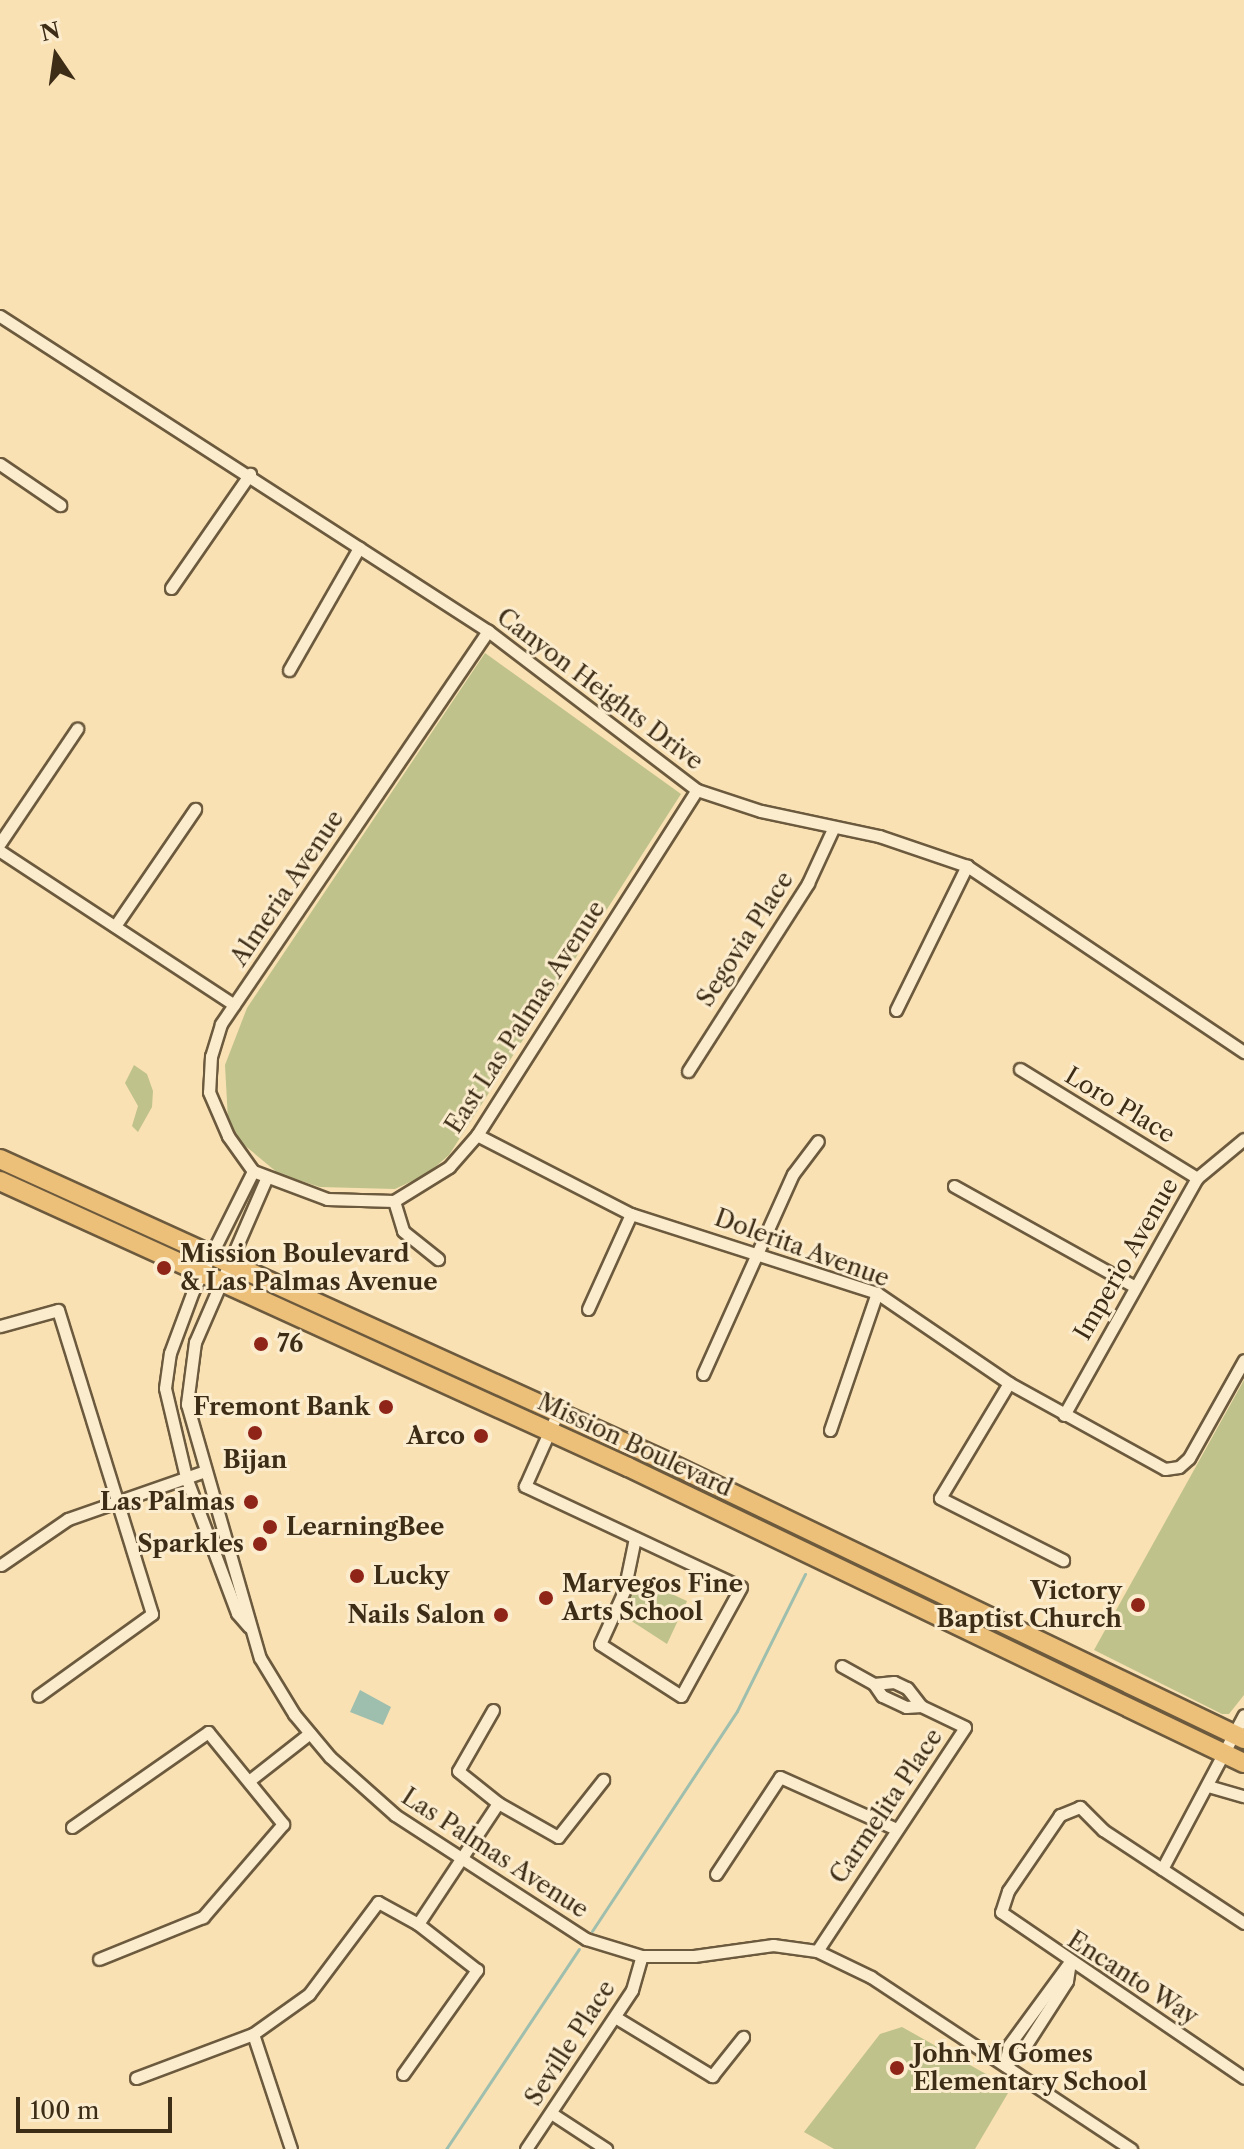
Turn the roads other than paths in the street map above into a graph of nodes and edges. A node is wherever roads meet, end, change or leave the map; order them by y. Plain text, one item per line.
1 (0, 316) edge
2 (0, 464) edge
3 (250, 474) junction
4 (60, 505) dead end
5 (359, 548) junction
6 (171, 588) dead end
7 (488, 631) junction
8 (289, 670) dead end
9 (77, 729) dead end
10 (697, 790) junction
11 (195, 809) dead end
12 (833, 829) junction
13 (0, 843) edge
14 (0, 851) edge
15 (967, 866) junction
16 (115, 926) junction
17 (234, 1005) junction
18 (896, 1010) dead end
19 (1244, 1052) edge
20 (1020, 1069) dead end
21 (688, 1071) dead end
22 (477, 1135) junction
23 (1244, 1139) edge
24 (818, 1141) dead end
25 (0, 1159) edge
26 (253, 1171) junction
27 (1197, 1178) junction
28 (266, 1179) junction
29 (0, 1181) edge
30 (954, 1186) dead end
31 (394, 1201) junction
32 (631, 1214) junction
33 (758, 1253) junction
34 (221, 1259) junction
35 (438, 1259) dead end
36 (204, 1274) junction
37 (222, 1282) junction
38 (1134, 1286) junction
39 (877, 1293) junction
40 (588, 1309) dead end
41 (0, 1326) edge
42 (1244, 1360) edge
43 (703, 1374) dead end
44 (1009, 1383) junction
45 (558, 1412) junction
46 (1064, 1415) junction
47 (830, 1430) dead end
48 (549, 1431) junction
49 (205, 1471) junction
50 (186, 1477) junction
51 (118, 1499) junction
52 (635, 1538) junction
53 (1063, 1560) dead end
54 (1, 1565) edge
55 (249, 1627) junction
56 (842, 1666) dead end
57 (874, 1684) junction
58 (38, 1696) dead end
59 (921, 1706) junction
60 (493, 1710) dead end
61 (1244, 1715) edge
62 (310, 1733) junction
63 (1239, 1737) edge
64 (1235, 1759) edge
65 (250, 1780) junction
66 (603, 1780) dead end
67 (1208, 1786) junction
68 (1244, 1796) edge
69 (498, 1803) junction
70 (72, 1827) dead end
71 (896, 1829) junction
72 (461, 1859) junction
73 (1162, 1869) junction
74 (716, 1874) dead end
75 (1244, 1923) edge
76 (418, 1924) junction
77 (817, 1951) junction
78 (642, 1956) junction
79 (99, 1959) dead end
80 (1070, 1963) junction
81 (615, 2017) junction
82 (253, 2034) junction
83 (743, 2037) dead end
84 (1005, 2065) junction
85 (403, 2074) dead end
86 (136, 2078) dead end
87 (1244, 2078) edge
88 (551, 2113) junction
89 (291, 2149) edge
90 (526, 2149) edge
91 (606, 2149) edge
92 (1131, 2149) edge

1 - 3 street, Canyon Heights Drive
2 - 4 street
3 - 5 street, Canyon Heights Drive
3 - 6 street
5 - 7 street, Canyon Heights Drive
5 - 8 street
7 - 10 street, Canyon Heights Drive
7 - 17 street, Almeria Avenue
9 - 13 street
10 - 12 street, Canyon Heights Drive
10 - 22 street, East Las Palmas Avenue
11 - 16 street
12 - 15 street, Canyon Heights Drive
12 - 21 street, Segovia Place
14 - 16 street
15 - 18 street
15 - 19 street, Canyon Heights Drive
16 - 17 street
17 - 26 street, Almeria Avenue
20 - 27 street, Loro Place
22 - 31 street, East Las Palmas Avenue
22 - 32 street, Dolerita Avenue
23 - 27 street, Imperio Avenue
24 - 33 street
25 - 34 main road, Mission Boulevard
26 - 28 street, Almeria Avenue
26 - 34 street
27 - 38 street, Imperio Avenue
28 - 31 street
28 - 34 street
29 - 36 main road, Mission Boulevard
30 - 38 street
31 - 35 street
32 - 33 street, Dolerita Avenue
32 - 40 street
33 - 39 street, Dolerita Avenue
33 - 43 street
34 - 36 street, Las Palmas Avenue
34 - 37 street
34 - 45 main road, Mission Boulevard
36 - 37 main road, Mission Boulevard
36 - 50 street, Las Palmas Avenue
37 - 48 main road, Mission Boulevard
37 - 49 street, Las Palmas Avenue
38 - 46 street, Imperio Avenue
39 - 44 street, Dolerita Avenue
39 - 47 street
41 - 51 street
42 - 46 street, Dolerita Avenue
44 - 46 street, Dolerita Avenue
44 - 53 street
45 - 48 street
45 - 63 main road, Mission Boulevard
48 - 52 street
48 - 64 main road, Mission Boulevard
49 - 50 street
49 - 55 street, Las Palmas Avenue
50 - 51 street
50 - 55 street, Las Palmas Avenue
51 - 54 street
51 - 58 street
52 - 52 street
55 - 62 street, Las Palmas Avenue
56 - 57 street, Carmelita Place
57 - 59 street, Carmelita Place
57 - 59 street, Carmelita Place
59 - 71 street, Carmelita Place
60 - 69 street
61 - 63 street
62 - 65 street
62 - 72 street, Las Palmas Avenue
63 - 64 street
64 - 67 street
65 - 70 street
65 - 79 street
66 - 69 street
67 - 68 street
67 - 73 street
69 - 72 street
71 - 74 street
71 - 77 street, Carmelita Place
72 - 76 street
72 - 78 street, Las Palmas Avenue
73 - 75 street
73 - 80 street, Encanto Way
76 - 82 street
76 - 85 street
77 - 78 street, Las Palmas Avenue
77 - 84 street, Las Palmas Avenue
78 - 81 street, Seville Place
80 - 84 street
80 - 87 street, Encanto Way
81 - 83 street
81 - 88 street, Seville Place
82 - 86 street
82 - 89 street
84 - 92 street, Las Palmas Avenue
88 - 90 street, Seville Place
88 - 91 street

